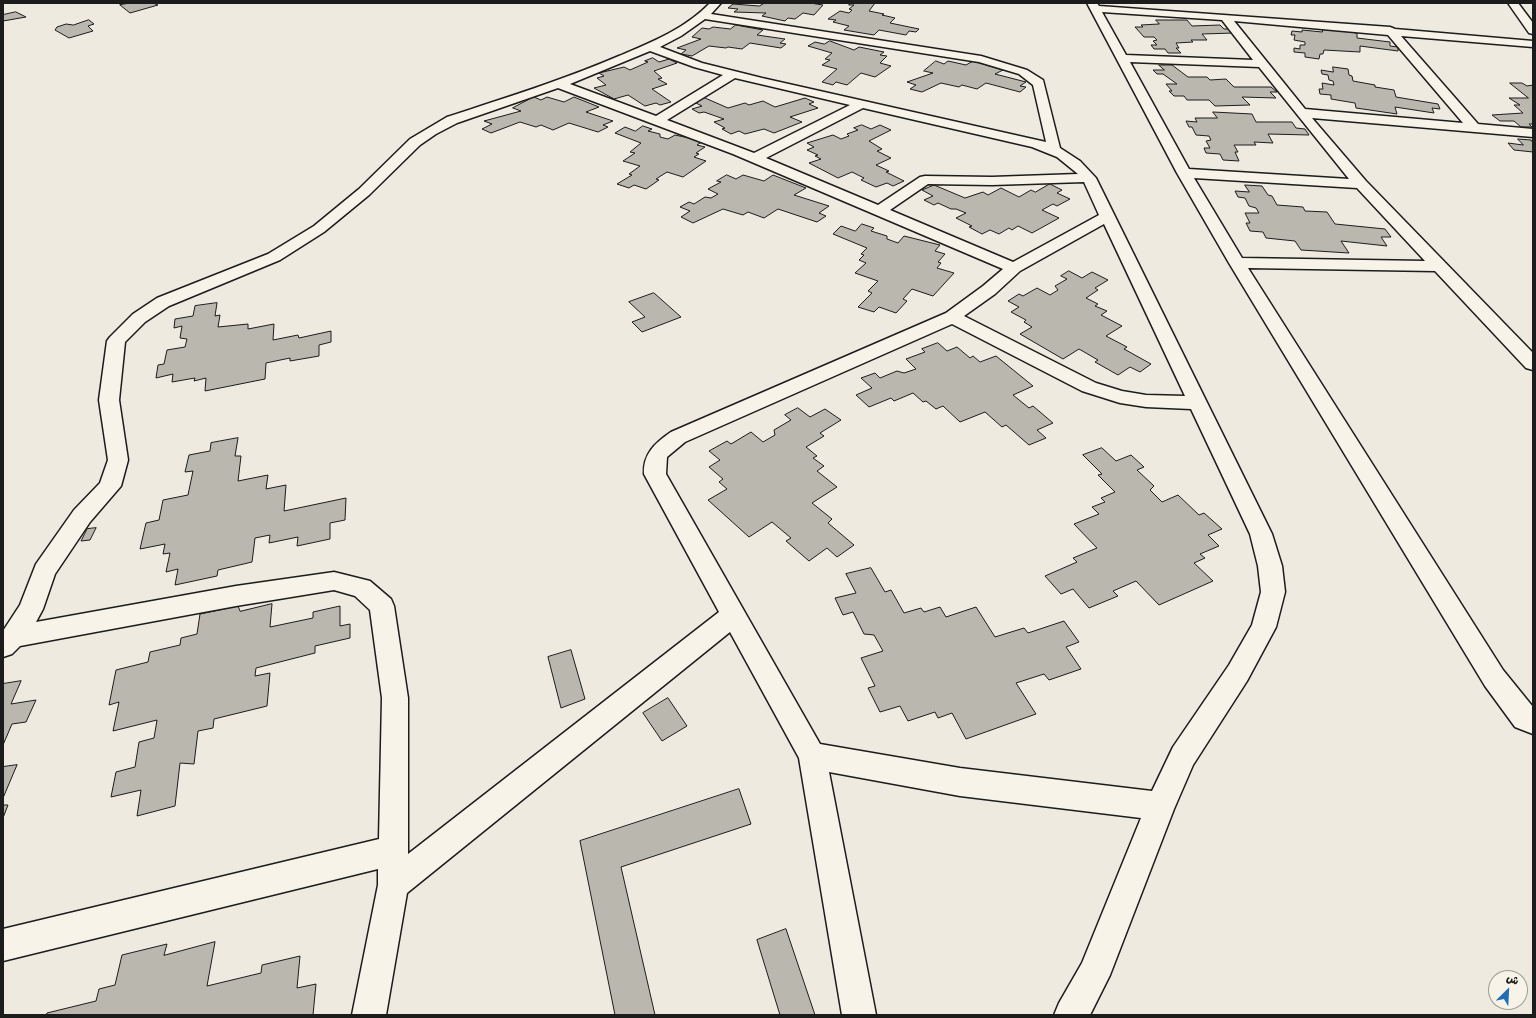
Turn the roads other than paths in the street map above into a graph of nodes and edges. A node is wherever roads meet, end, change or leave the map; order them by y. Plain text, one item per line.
1 (716, 3) edge
2 (1513, 3) edge
3 (1094, 6) edge
4 (704, 16) junction
5 (1225, 17) junction
6 (1390, 30) junction
7 (1533, 31) edge
8 (1533, 44) edge
9 (650, 47) junction
10 (1121, 58) junction
11 (1263, 64) junction
12 (733, 74) junction
13 (559, 84) junction
14 (861, 104) junction
15 (1302, 113) junction
16 (657, 121) junction
17 (1474, 128) junction
18 (1533, 133) edge
19 (1054, 150) junction
20 (755, 158) junction
21 (1184, 174) junction
22 (1089, 178) junction
23 (1361, 184) junction
24 (879, 211) junction
25 (1106, 217) junction
26 (1236, 263) junction
27 (1440, 266) junction
28 (1014, 268) junction
29 (952, 317) junction
30 (1533, 364) edge
31 (1197, 403) junction
32 (734, 614) junction
33 (8, 642) edge
34 (1533, 722) edge
35 (812, 756) junction
36 (1160, 806) junction
37 (394, 850) junction
38 (394, 886) junction
39 (3, 945) edge
40 (370, 1015) edge
41 (858, 1015) edge
42 (1071, 1015) edge

1 - 4 street
2 - 7 street
3 - 5 street
3 - 10 street
4 - 9 street
4 - 19 street
5 - 6 street
5 - 11 street
6 - 8 street
6 - 17 street
9 - 12 street
9 - 13 street
10 - 11 street
10 - 21 street
11 - 15 street
12 - 14 street
12 - 16 street
13 - 16 street
13 - 33 street
14 - 19 street
14 - 20 street
15 - 17 street
15 - 23 street
16 - 20 street
17 - 18 street
19 - 22 street
20 - 24 street
21 - 23 street
21 - 26 street
22 - 24 street
22 - 25 street
23 - 27 street
24 - 28 street
25 - 28 street
25 - 31 street
26 - 27 street
26 - 34 street
27 - 30 street
28 - 29 street
29 - 31 street
29 - 32 street
31 - 36 street
32 - 35 street
32 - 38 street
33 - 37 street
35 - 36 street
35 - 41 street
36 - 42 street
37 - 38 street
37 - 39 street
38 - 40 street

